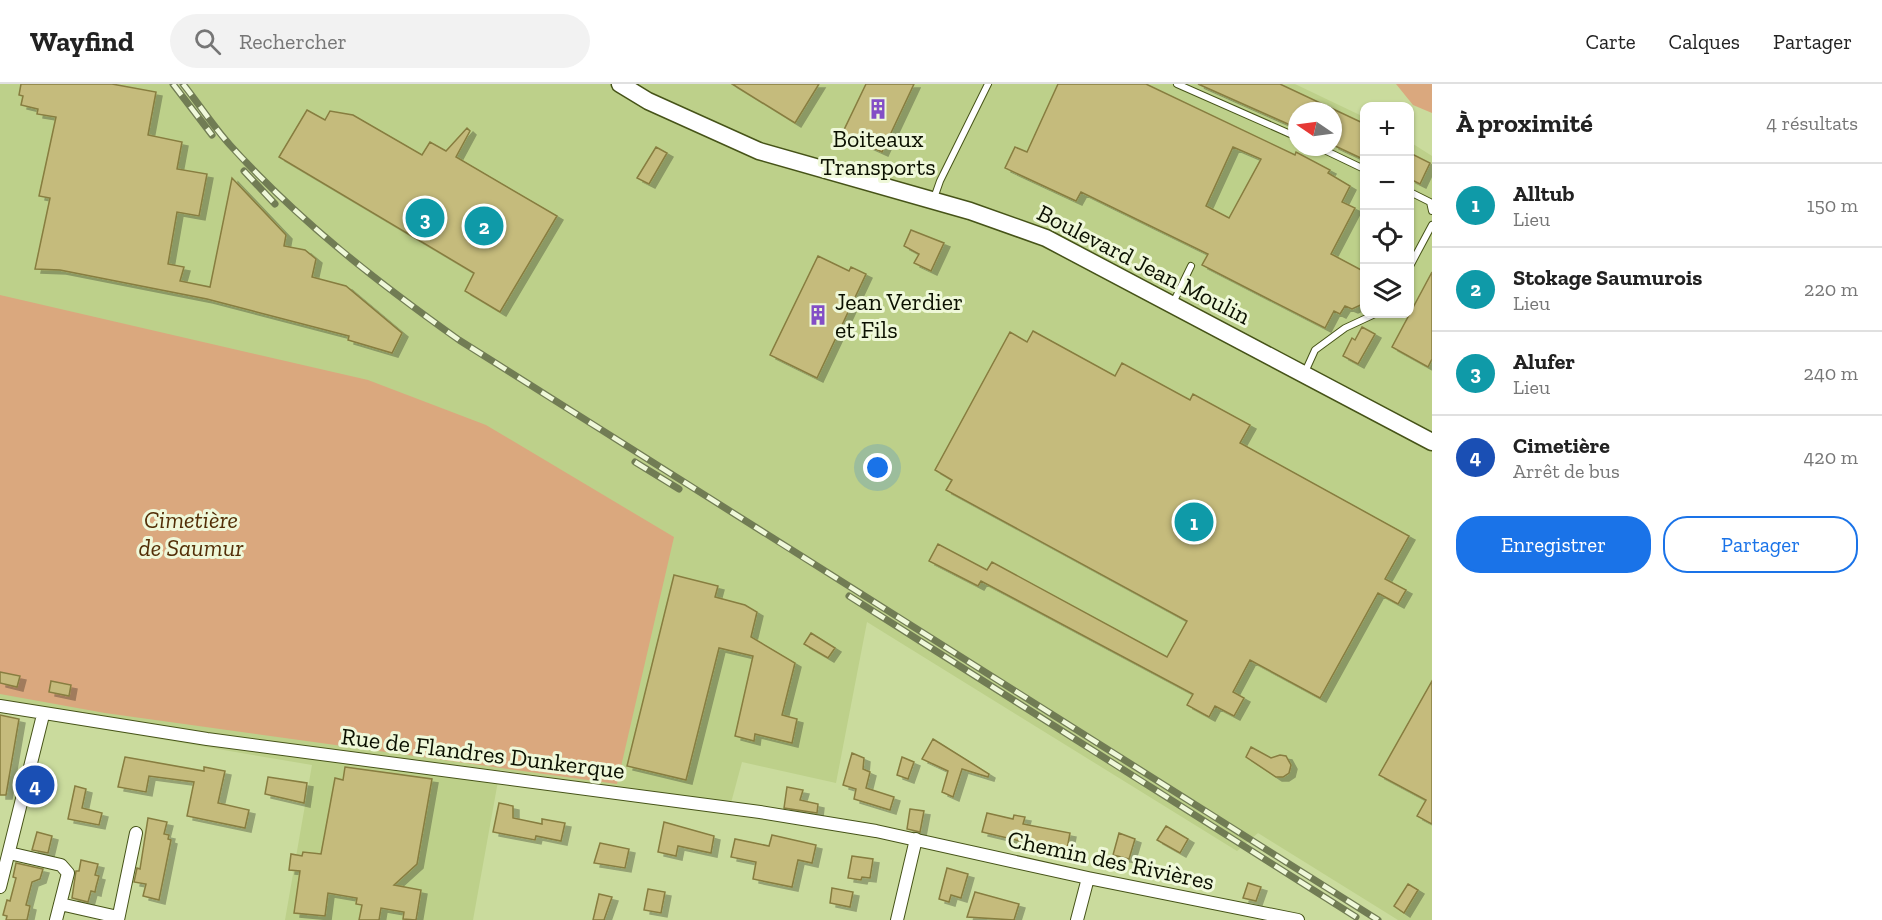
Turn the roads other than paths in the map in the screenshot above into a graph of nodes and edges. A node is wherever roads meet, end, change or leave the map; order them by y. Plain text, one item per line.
1 (620, 84) edge
2 (988, 84) edge
3 (1177, 84) edge
4 (1288, 133) edge
5 (1337, 156) edge
6 (1360, 167) edge
7 (1414, 194) edge
8 (933, 201) junction
9 (1432, 211) edge
10 (1432, 225) edge
11 (1411, 264) edge
12 (1191, 266) dead end
13 (1173, 304) junction
14 (1366, 318) edge
15 (1304, 374) junction
16 (1432, 442) edge
17 (0, 706) edge
18 (43, 715) junction
19 (136, 833) dead end
20 (916, 839) junction
21 (9, 853) junction
22 (1088, 878) junction
23 (0, 886) edge
24 (60, 904) junction
25 (118, 918) edge
26 (56, 920) edge
27 (897, 920) edge
28 (1077, 920) edge
29 (1298, 920) edge

1 - 8 street, Boulevard Jean Moulin
2 - 8 lane
3 - 4 lane
5 - 6 lane
7 - 9 lane
8 - 13 street, Boulevard Jean Moulin
10 - 11 lane
12 - 13 lane
13 - 15 street, Boulevard Jean Moulin
14 - 15 lane
15 - 16 street, Boulevard Jean Moulin
17 - 18 street, Rue de Flandres Dunkerque
18 - 20 street, Rue de Flandres Dunkerque
18 - 21 street
19 - 25 street
20 - 22 street, Chemin des Rivières
20 - 27 street
21 - 23 street
21 - 24 street
22 - 28 street
22 - 29 street, Chemin des Rivières
24 - 25 street
24 - 26 street

